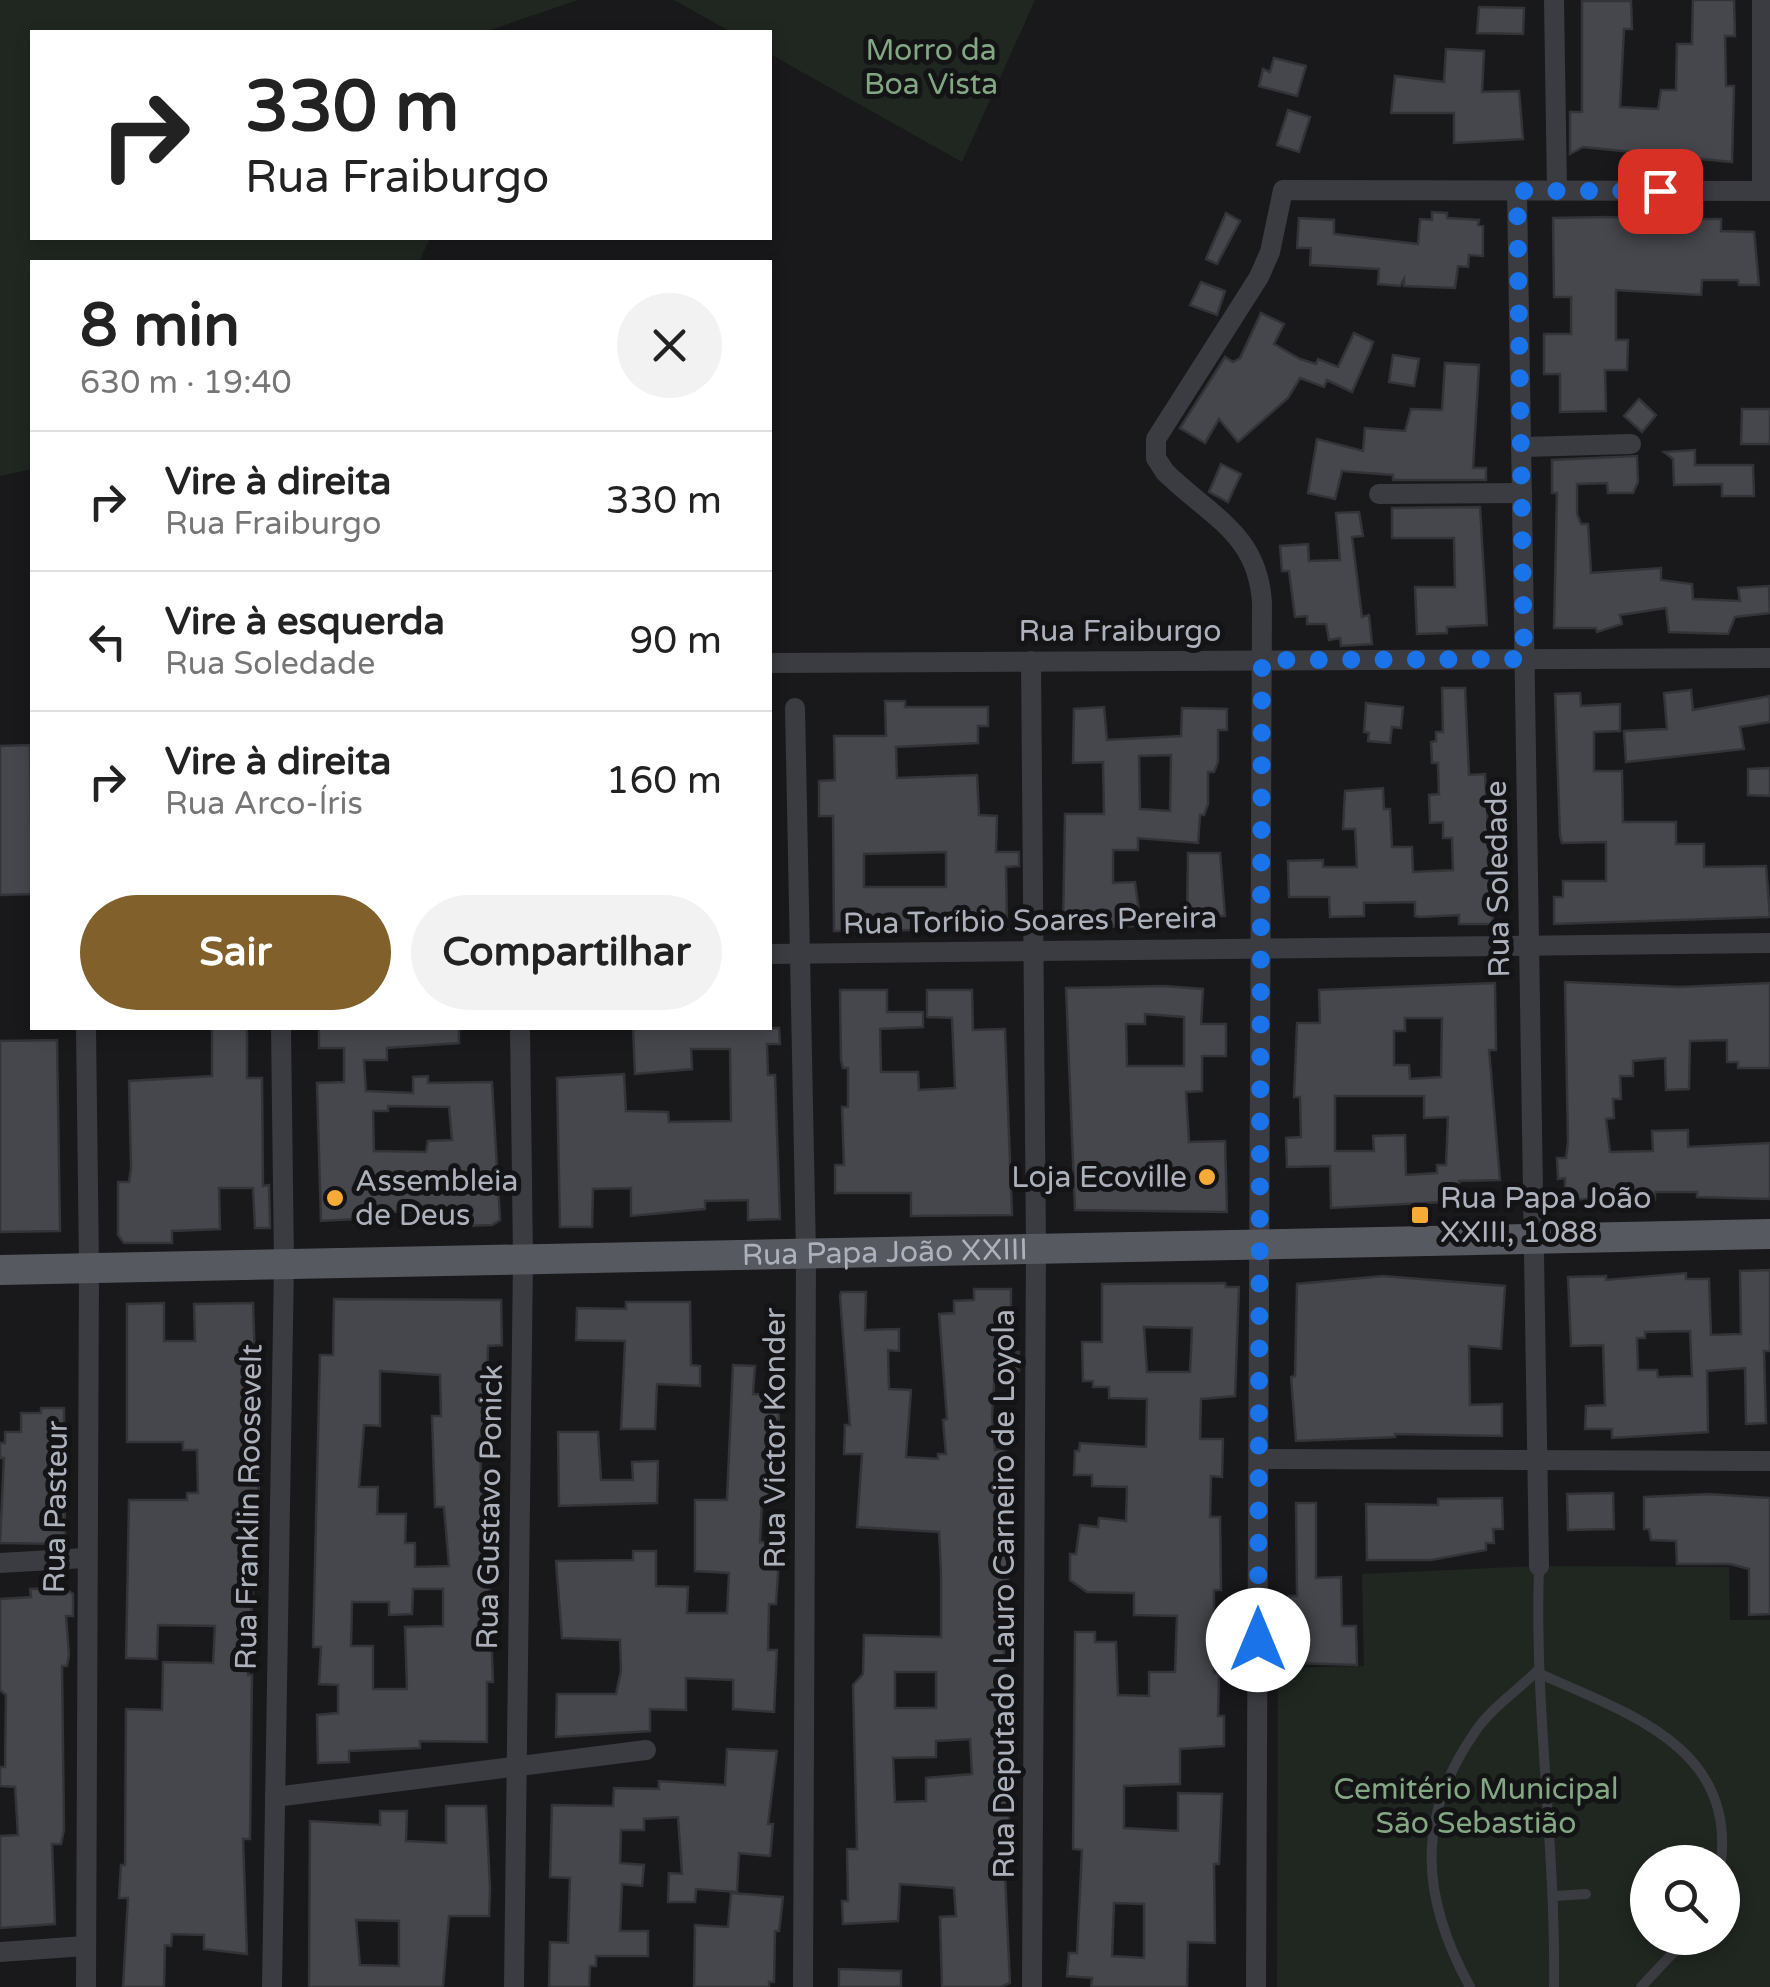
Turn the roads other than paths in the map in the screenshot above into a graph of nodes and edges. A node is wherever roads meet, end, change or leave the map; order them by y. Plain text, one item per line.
1 (1554, 0) edge
2 (1762, 0) edge
3 (1517, 191) junction
4 (1557, 191) junction
5 (1766, 192) edge
6 (1632, 444) dead end
7 (1521, 447) junction
8 (1379, 494) dead end
9 (1522, 494) junction
10 (1770, 658) edge
11 (1524, 659) junction
12 (1262, 660) junction
13 (1031, 662) junction
14 (772, 663) edge
15 (795, 708) dead end
16 (1770, 943) edge
17 (1529, 945) junction
18 (1260, 948) junction
19 (1034, 951) junction
20 (772, 954) edge
21 (800, 954) junction
22 (86, 1030) edge
23 (281, 1030) edge
24 (520, 1030) edge
25 (1770, 1234) edge
26 (1533, 1239) junction
27 (1260, 1244) junction
28 (1036, 1249) junction
29 (806, 1254) junction
30 (523, 1259) junction
31 (284, 1264) junction
32 (89, 1268) junction
33 (0, 1270) edge
34 (1259, 1460) junction
35 (1537, 1460) junction
36 (1770, 1461) edge
37 (86, 1558) junction
38 (0, 1563) edge
39 (1538, 1566) joint
40 (1536, 1672) junction
41 (646, 1750) dead end
42 (516, 1766) junction
43 (275, 1796) junction
44 (1723, 1845) edge
45 (1586, 1894) dead end
46 (1555, 1896) junction
47 (86, 1946) junction
48 (0, 1952) edge
49 (1671, 1955) edge
50 (86, 1987) edge
51 (272, 1987) edge
52 (514, 1987) edge
53 (803, 1987) edge
54 (1032, 1987) edge
55 (1256, 1987) edge
56 (1470, 1987) edge
57 (1554, 1987) edge
58 (1642, 1987) edge

1 - 4 street
2 - 5 street
3 - 4 street
3 - 7 street, Rua Soledade
3 - 12 street
4 - 5 street
6 - 7 street
7 - 9 street, Rua Soledade
8 - 9 street
9 - 11 street, Rua Soledade
10 - 11 street, Rua Fraiburgo
11 - 12 street, Rua Fraiburgo
11 - 17 street, Rua Soledade
12 - 13 street, Rua Fraiburgo
12 - 18 street
13 - 14 street, Rua Fraiburgo
13 - 19 street, Rua Deputado Lauro Carneiro de Loyola
15 - 21 street, Rua Victor Konder
16 - 17 street, Rua Toríbio Soares Pereira
17 - 18 street, Rua Toríbio Soares Pereira
17 - 26 street, Rua Soledade
18 - 19 street, Rua Toríbio Soares Pereira
18 - 27 street
19 - 21 street, Rua Toríbio Soares Pereira
19 - 28 street, Rua Deputado Lauro Carneiro de Loyola
20 - 21 street, Rua Toríbio Soares Pereira
21 - 29 street, Rua Victor Konder
22 - 32 street, Rua Pasteur
23 - 31 street, Rua Franklin Roosevelt
24 - 30 street, Rua Gustavo Ponick
25 - 26 main road, Rua Papa João XXIII
26 - 27 main road, Rua Papa João XXIII
26 - 35 street, Rua Soledade
27 - 28 main road, Rua Papa João XXIII
27 - 34 street
28 - 29 main road, Rua Papa João XXIII
28 - 54 street, Rua Deputado Lauro Carneiro de Loyola
29 - 30 main road, Rua Papa João XXIII
29 - 53 street, Rua Victor Konder
30 - 31 main road, Rua Papa João XXIII
30 - 42 street, Rua Gustavo Ponick
31 - 32 main road, Rua Papa João XXIII
31 - 43 street, Rua Franklin Roosevelt
32 - 33 main road, Rua Papa João XXIII
32 - 37 street, Rua Pasteur
34 - 35 street
34 - 55 street
35 - 36 street
35 - 39 street, Rua Soledade
37 - 38 street
37 - 47 street, Rua Pasteur
39 - 40 lane
40 - 44 lane
40 - 46 lane
40 - 56 lane
41 - 42 street
42 - 43 street
42 - 52 street, Rua Gustavo Ponick
43 - 51 street, Rua Franklin Roosevelt
45 - 46 lane
46 - 57 lane
47 - 48 street
47 - 50 street, Rua Pasteur
49 - 58 lane

